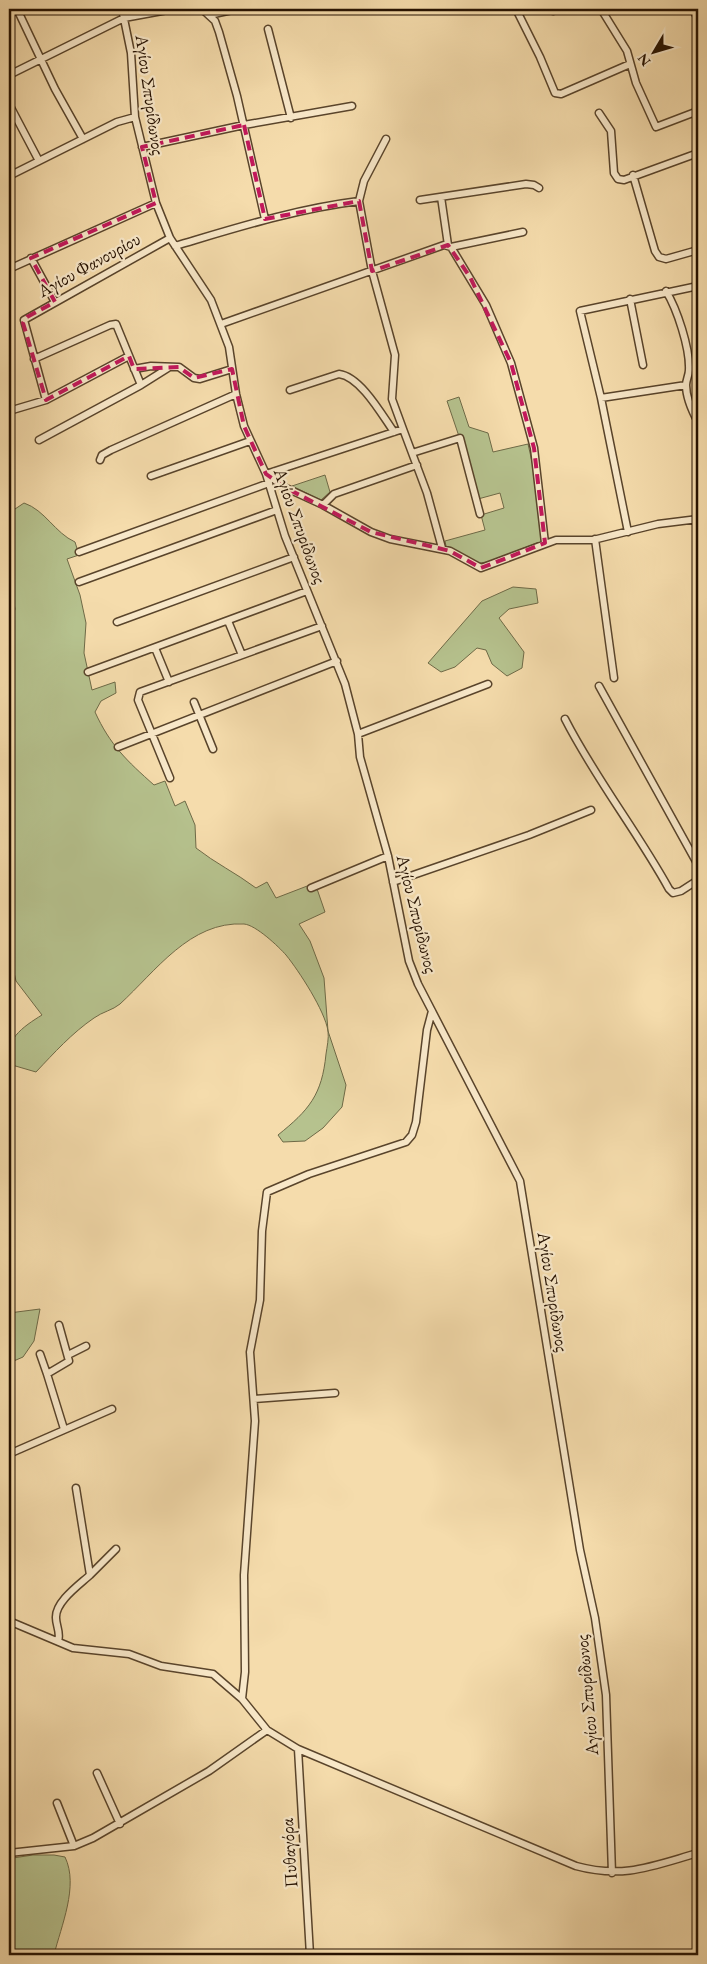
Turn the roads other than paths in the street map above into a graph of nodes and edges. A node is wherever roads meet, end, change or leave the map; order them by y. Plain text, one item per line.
1 (17, 9) edge
2 (122, 9) edge
3 (173, 9) edge
4 (202, 9) edge
5 (237, 9) edge
6 (516, 9) edge
7 (601, 9) edge
8 (693, 9) edge
9 (210, 15) junction
10 (124, 18) junction
11 (698, 20) edge
12 (268, 30) dead end
13 (42, 58) junction
14 (630, 64) junction
15 (9, 67) edge
16 (16, 72) junction
17 (9, 75) edge
18 (9, 104) edge
19 (352, 106) dead end
20 (698, 111) edge
21 (599, 113) dead end
22 (135, 117) junction
23 (291, 118) junction
24 (244, 125) junction
25 (83, 139) junction
26 (386, 139) dead end
27 (142, 147) junction
28 (698, 153) edge
29 (39, 161) junction
30 (9, 176) edge
31 (633, 176) junction
32 (540, 188) dead end
33 (441, 197) junction
34 (420, 200) dead end
35 (359, 201) junction
36 (156, 203) junction
37 (265, 219) junction
38 (523, 232) dead end
39 (170, 238) junction
40 (175, 246) junction
41 (450, 246) junction
42 (698, 250) edge
43 (31, 258) junction
44 (9, 269) edge
45 (372, 271) junction
46 (698, 286) edge
47 (666, 292) junction
48 (630, 299) junction
49 (55, 302) junction
50 (221, 324) junction
51 (129, 356) junction
52 (34, 359) junction
53 (643, 365) dead end
54 (168, 368) junction
55 (134, 369) junction
56 (232, 369) junction
57 (141, 385) junction
58 (686, 385) junction
59 (290, 390) dead end
60 (236, 394) junction
61 (601, 398) junction
62 (46, 400) junction
63 (9, 411) edge
64 (698, 422) edge
65 (403, 429) junction
66 (394, 432) junction
67 (40, 440) dead end
68 (250, 440) junction
69 (412, 452) junction
70 (100, 460) dead end
71 (417, 465) junction
72 (266, 474) junction
73 (151, 476) dead end
74 (269, 483) junction
75 (284, 487) junction
76 (271, 492) junction
77 (323, 505) junction
78 (277, 510) junction
79 (480, 514) dead end
80 (697, 519) edge
81 (698, 531) edge
82 (628, 532) junction
83 (595, 539) junction
84 (546, 543) junction
85 (442, 548) junction
86 (79, 552) dead end
87 (294, 558) junction
88 (79, 582) dead end
89 (308, 591) junction
90 (228, 621) junction
91 (117, 622) dead end
92 (322, 626) junction
93 (155, 648) junction
94 (242, 655) junction
95 (337, 661) junction
96 (88, 672) dead end
97 (614, 678) dead end
98 (169, 682) junction
99 (488, 684) dead end
100 (598, 686) dead end
101 (194, 702) dead end
102 (199, 714) junction
103 (565, 718) dead end
104 (151, 733) junction
105 (358, 734) junction
106 (118, 746) dead end
107 (213, 749) dead end
108 (170, 778) dead end
109 (591, 810) dead end
110 (388, 856) junction
111 (698, 865) edge
112 (698, 880) edge
113 (393, 882) junction
114 (311, 888) dead end
115 (432, 1011) junction
116 (59, 1325) dead end
117 (86, 1346) dead end
118 (40, 1354) dead end
119 (68, 1355) junction
120 (47, 1374) junction
121 (336, 1393) dead end
122 (254, 1399) junction
123 (112, 1409) dead end
124 (64, 1429) junction
125 (9, 1454) edge
126 (76, 1488) dead end
127 (116, 1549) dead end
128 (90, 1575) junction
129 (9, 1621) edge
130 (58, 1641) junction
131 (242, 1700) junction
132 (267, 1730) junction
133 (298, 1749) junction
134 (97, 1773) dead end
135 (58, 1802) dead end
136 (120, 1824) junction
137 (74, 1846) junction
138 (698, 1852) edge
139 (9, 1853) edge
140 (612, 1873) junction
141 (310, 1955) edge

1 - 13 street
2 - 10 street, Αγίου Σπυρίδωνος
3 - 10 street
4 - 9 street
5 - 9 street
6 - 14 street
7 - 14 street
8 - 11 street
9 - 24 street
10 - 13 street
10 - 22 street, Αγίου Σπυρίδωνος
12 - 23 street
13 - 16 street
13 - 25 street
14 - 20 street
15 - 16 street
16 - 17 street
18 - 29 street
19 - 23 street
21 - 31 street
22 - 25 street
22 - 27 street, Αγίου Σπυρίδωνος
23 - 24 street
24 - 27 street
24 - 37 street
25 - 29 street
26 - 35 street
27 - 36 street, Αγίου Σπυρίδωνος
28 - 31 street
29 - 30 street
31 - 42 street
32 - 33 street
33 - 34 street
33 - 41 street
35 - 37 street
35 - 45 street
36 - 39 street, Αγίου Σπυρίδωνος
36 - 43 street
37 - 40 street
38 - 41 street
39 - 40 street, Αγίου Σπυρίδωνος
39 - 49 street, Αγίου Φανουρίου
40 - 50 street, Αγίου Σπυρίδωνος
41 - 45 street
41 - 84 street
43 - 44 street
43 - 49 street
45 - 50 street
45 - 65 street
46 - 47 street
47 - 48 street
47 - 58 street
48 - 53 street
48 - 61 street
49 - 52 street, Αγίου Φανουρίου
50 - 56 street, Αγίου Σπυρίδωνος
51 - 52 street
51 - 55 street
51 - 62 street
52 - 62 street
54 - 55 street
54 - 56 street
54 - 57 street
55 - 57 street
56 - 60 street, Αγίου Σπυρίδωνος
57 - 67 street
58 - 61 street
58 - 64 street
59 - 66 street
60 - 68 street, Αγίου Σπυρίδωνος
60 - 70 street
61 - 82 street
62 - 63 street
65 - 66 street
65 - 69 street
66 - 72 street
68 - 72 street, Αγίου Σπυρίδωνος
68 - 73 street
69 - 71 street
69 - 79 street
71 - 77 street
71 - 85 street
72 - 74 street, Αγίου Σπυρίδωνος
72 - 75 street
74 - 76 street, Αγίου Σπυρίδωνος
74 - 86 street
75 - 76 street
75 - 77 street
76 - 78 street, Αγίου Σπυρίδωνος
77 - 85 street
78 - 87 street, Αγίου Σπυρίδωνος
78 - 88 street
80 - 81 street
80 - 82 street
82 - 83 street
83 - 84 street
83 - 97 street
84 - 85 street
87 - 89 street, Αγίου Σπυρίδωνος
87 - 91 street
89 - 90 street
89 - 92 street, Αγίου Σπυρίδωνος
90 - 93 street
90 - 94 street
92 - 94 street
92 - 95 street, Αγίου Σπυρίδωνος
93 - 96 street
93 - 98 street
94 - 98 street
95 - 102 street
95 - 105 street, Αγίου Σπυρίδωνος
98 - 104 street
99 - 105 street
100 - 111 street
101 - 102 street
102 - 104 street
102 - 107 street
103 - 112 street
104 - 106 street
104 - 108 street
105 - 110 street, Αγίου Σπυρίδωνος
109 - 113 street
110 - 113 street, Αγίου Σπυρίδωνος
110 - 114 street
113 - 115 street, Αγίου Σπυρίδωνος
115 - 122 street
115 - 140 street, Αγίου Σπυρίδωνος
116 - 119 street
117 - 119 street
118 - 120 street
119 - 120 street
120 - 124 street
121 - 122 street
122 - 131 street
123 - 124 street
124 - 125 street
126 - 128 street
127 - 128 street
128 - 130 street
129 - 130 street
130 - 131 street
131 - 132 street
132 - 133 street
132 - 136 street
133 - 140 street
133 - 141 street, Πυθαγόρα
134 - 136 street
135 - 137 street
136 - 137 street
137 - 139 street
138 - 140 street

